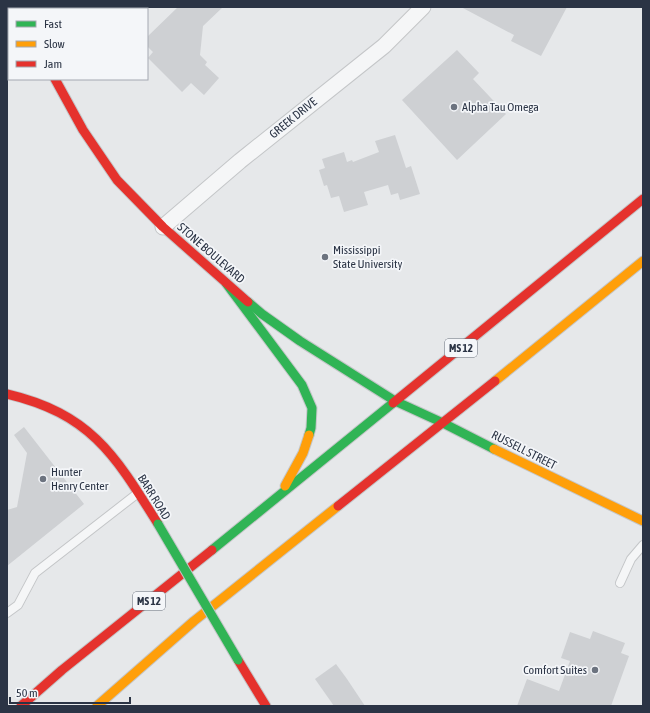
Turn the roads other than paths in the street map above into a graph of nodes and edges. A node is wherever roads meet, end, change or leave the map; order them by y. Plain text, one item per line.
1 (423, 7) edge
2 (55, 80) edge
3 (643, 199) edge
4 (163, 227) junction
5 (643, 261) edge
6 (226, 283) junction
7 (7, 394) edge
8 (395, 401) junction
9 (443, 423) junction
10 (139, 493) junction
11 (278, 497) junction
12 (643, 521) edge
13 (643, 545) edge
14 (620, 584) dead end
15 (7, 613) edge
16 (62, 670) junction
17 (134, 674) junction
18 (11, 706) edge
19 (21, 706) edge
20 (97, 706) edge
21 (104, 706) edge
22 (266, 706) edge

1 - 4 street, GREEK DRIVE
2 - 4 main road, STONE BOULEVARD
3 - 8 main road, MS 12
4 - 6 main road, STONE BOULEVARD
5 - 9 main road
6 - 8 main road, STONE BOULEVARD
6 - 11 main road
7 - 10 main road, BARR ROAD
8 - 9 main road, RUSSELL STREET
8 - 11 main road, MS 12
9 - 12 main road, RUSSELL STREET
9 - 17 main road
10 - 15 lane
10 - 22 main road, BARR ROAD, bridge
11 - 16 main road, MS 12
13 - 14 lane
16 - 18 main road
16 - 19 main road, MS 12
17 - 20 main road
17 - 21 main road

